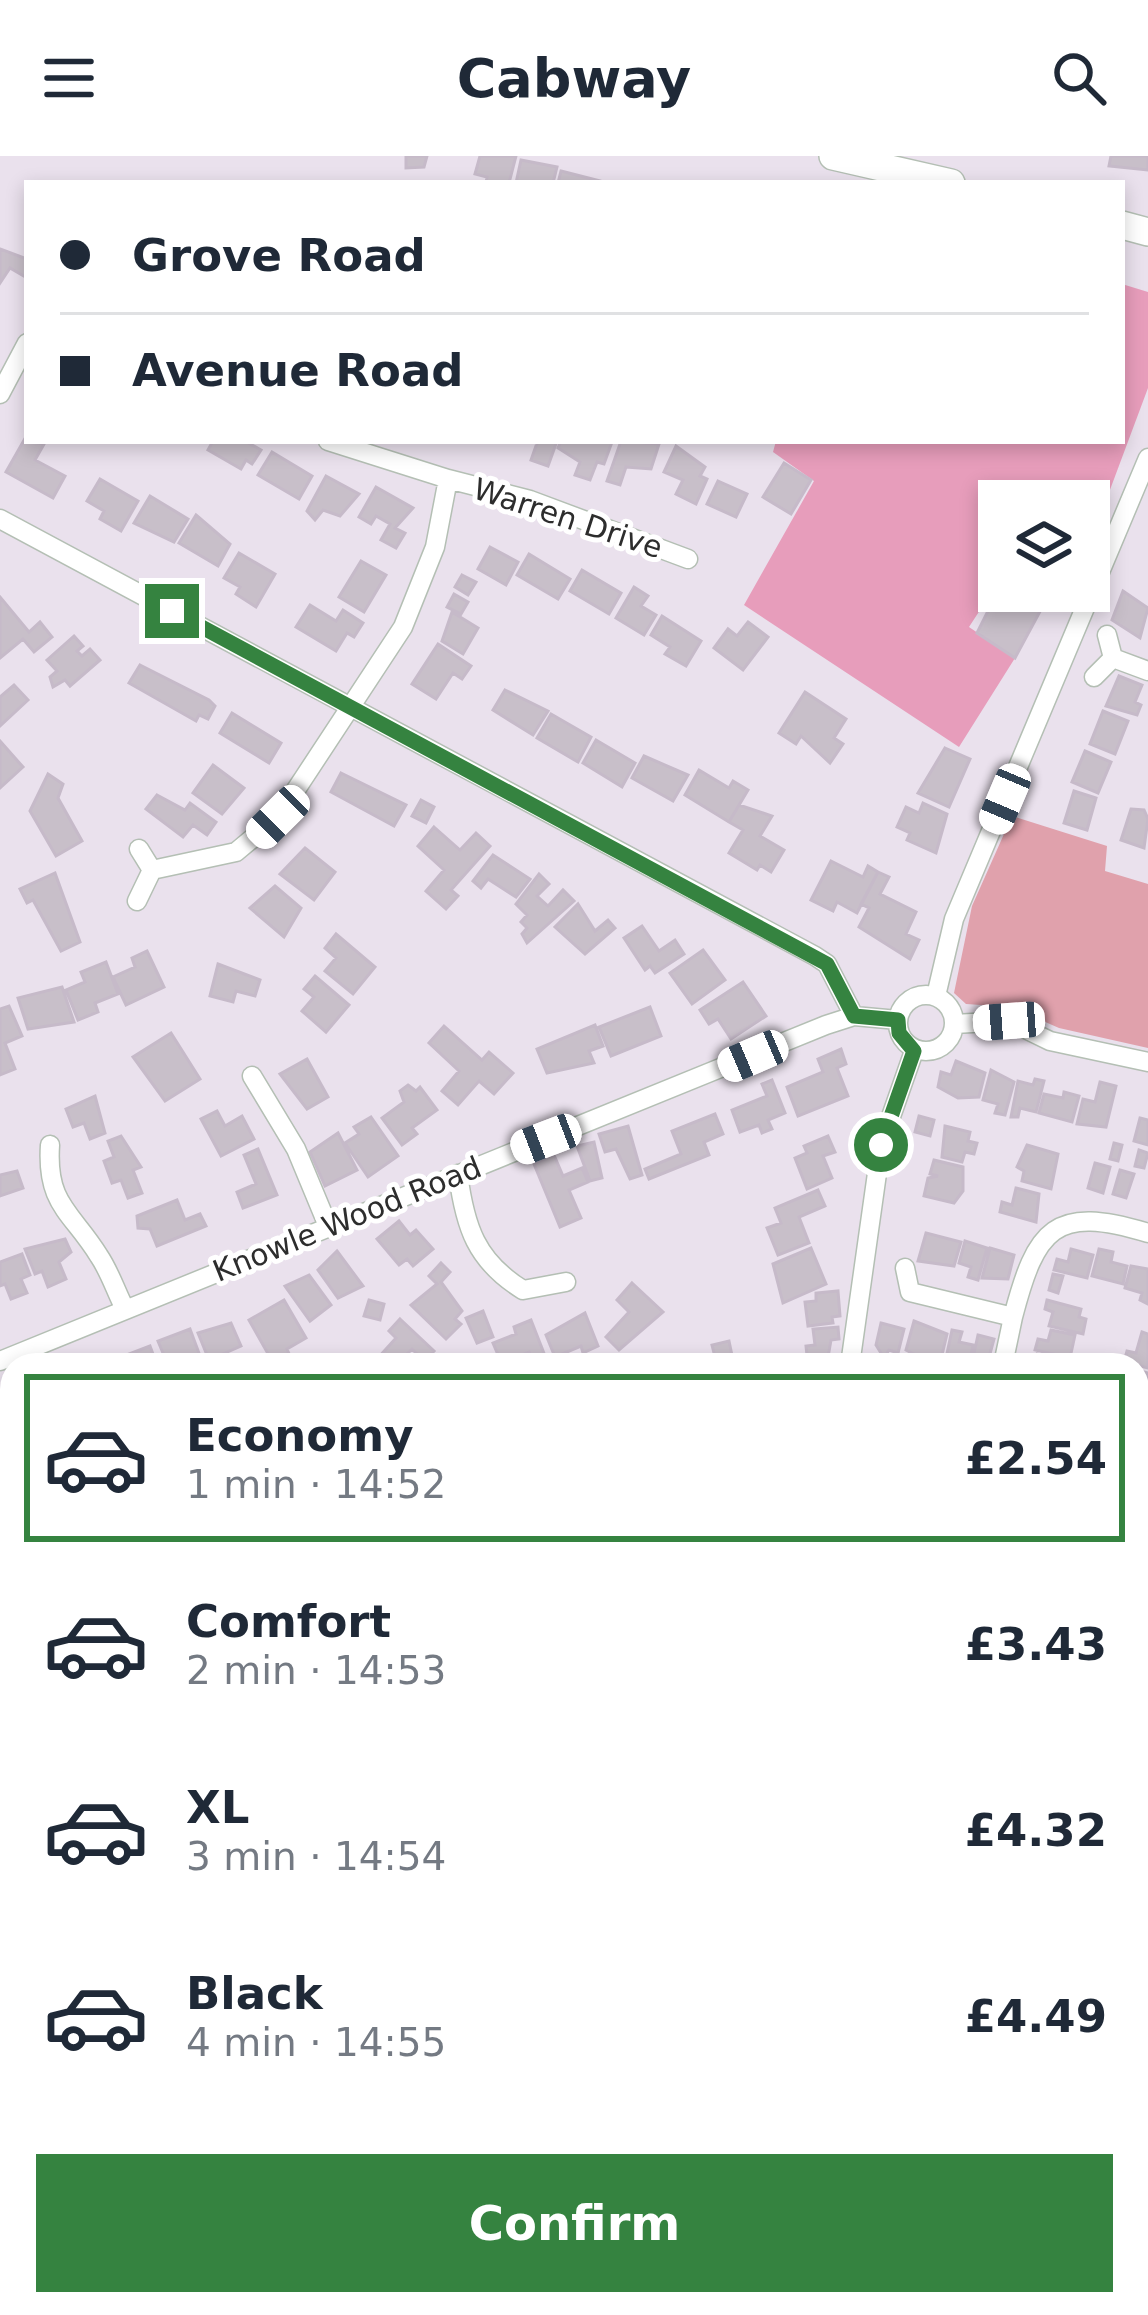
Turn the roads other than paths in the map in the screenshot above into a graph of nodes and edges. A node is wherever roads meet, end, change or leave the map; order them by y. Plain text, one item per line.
1 (833, 156) edge
2 (938, 180) edge
3 (24, 355) edge
4 (0, 394) edge
5 (337, 444) edge
6 (1148, 458) edge
7 (448, 479) junction
8 (0, 519) edge
9 (688, 559) dead end
10 (1107, 635) dead end
11 (1113, 658) junction
12 (1148, 671) edge
13 (1094, 677) dead end
14 (351, 707) junction
15 (139, 849) dead end
16 (152, 870) junction
17 (136, 901) dead end
18 (936, 997) junction
19 (854, 1016) junction
20 (898, 1020) junction
21 (954, 1024) junction
22 (914, 1051) junction
23 (1148, 1062) edge
24 (252, 1076) dead end
25 (50, 1145) dead end
26 (458, 1174) junction
27 (328, 1226) junction
28 (1148, 1233) edge
29 (905, 1268) dead end
30 (566, 1282) dead end
31 (125, 1309) junction
32 (1013, 1318) junction
33 (19, 1353) edge
34 (852, 1353) edge
35 (1005, 1353) edge

1 - 2 main road
3 - 4 street
5 - 7 street, Warren Drive
6 - 18 street
7 - 9 street, Warren Drive
7 - 14 street, Warren Drive
8 - 14 street
10 - 11 street
11 - 12 street
11 - 13 street
14 - 16 street, Warren Drive
14 - 19 street
15 - 16 street
16 - 17 street
18 - 20 street
18 - 21 street
19 - 20 street, Knowle Wood Road
19 - 26 street, Knowle Wood Road
20 - 22 street
21 - 22 street
21 - 23 street
22 - 34 street
24 - 27 street
25 - 31 street
26 - 27 street, Knowle Wood Road
26 - 30 street
27 - 31 street, Knowle Wood Road
28 - 32 street
29 - 32 street
31 - 33 street, Knowle Wood Road
32 - 35 street

